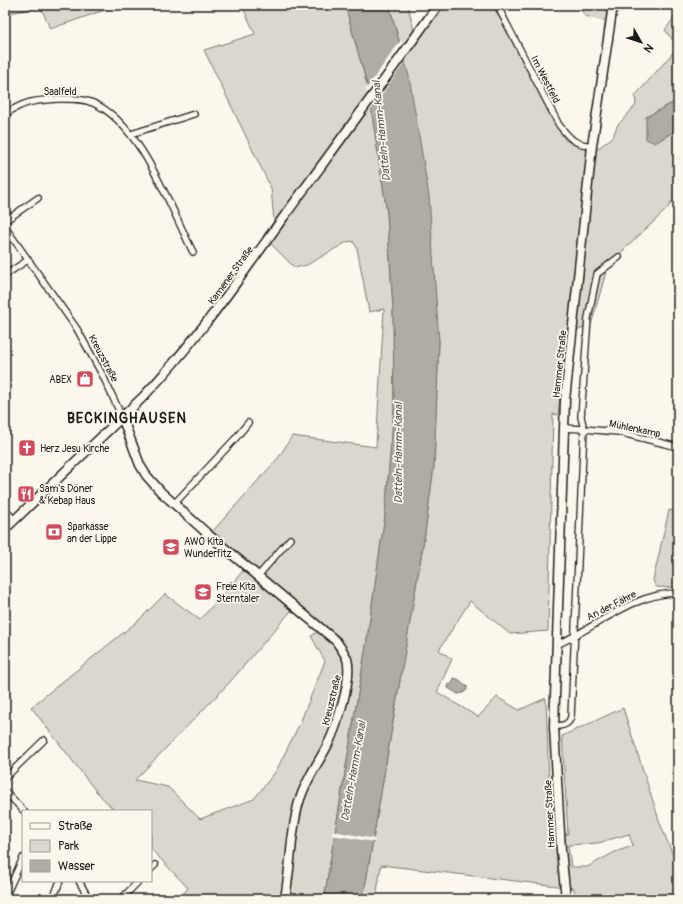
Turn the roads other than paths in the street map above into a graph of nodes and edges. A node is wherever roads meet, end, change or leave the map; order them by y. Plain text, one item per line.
1 (438, 5) edge
2 (497, 5) edge
3 (614, 5) edge
4 (5, 114) edge
5 (194, 114) dead end
6 (131, 134) junction
7 (592, 146) junction
8 (38, 198) dead end
9 (5, 221) edge
10 (5, 227) edge
11 (193, 252) dead end
12 (619, 257) dead end
13 (28, 260) junction
14 (5, 275) edge
15 (122, 417) junction
16 (248, 423) dead end
17 (563, 428) junction
18 (584, 429) junction
19 (678, 447) edge
20 (174, 504) junction
21 (5, 509) edge
22 (14, 520) junction
23 (5, 529) edge
24 (290, 539) dead end
25 (258, 576) junction
26 (678, 593) edge
27 (574, 637) junction
28 (556, 645) junction
29 (554, 727) junction
30 (44, 740) dead end
31 (5, 778) edge
32 (5, 791) edge
33 (23, 810) edge
34 (22, 860) edge
35 (60, 882) edge
36 (80, 882) edge
37 (138, 882) edge
38 (5, 898) edge
39 (53, 899) edge
40 (89, 899) edge
41 (121, 899) edge
42 (285, 899) edge
43 (566, 899) edge

1 - 15 main road, Kamener Straße
2 - 7 street, Im Westfeld
3 - 7 main road, Hammer Straße
4 - 6 street, Saalfeld
5 - 6 street
6 - 11 street, Saalfeld
7 - 17 main road, Hammer Straße
8 - 9 street
10 - 13 street, Kreuzstraße
12 - 18 street
13 - 14 street
13 - 15 street, Kreuzstraße
15 - 20 main road, Kreuzstraße
15 - 22 main road, Kamener Straße
16 - 20 street
17 - 18 street, Mühlenkamp
17 - 28 main road, Hammer Straße
18 - 19 street, Mühlenkamp
18 - 27 street
20 - 25 main road, Kreuzstraße
21 - 22 street
22 - 23 main road, Kamener Straße
24 - 25 street
25 - 42 main road, Kreuzstraße
26 - 27 street, An der Fähre
27 - 28 street, An der Fähre
27 - 29 street
28 - 29 main road, Hammer Straße
29 - 43 main road, Hammer Straße
30 - 31 street
32 - 33 street
34 - 38 street
35 - 39 street
36 - 40 street
37 - 41 street

